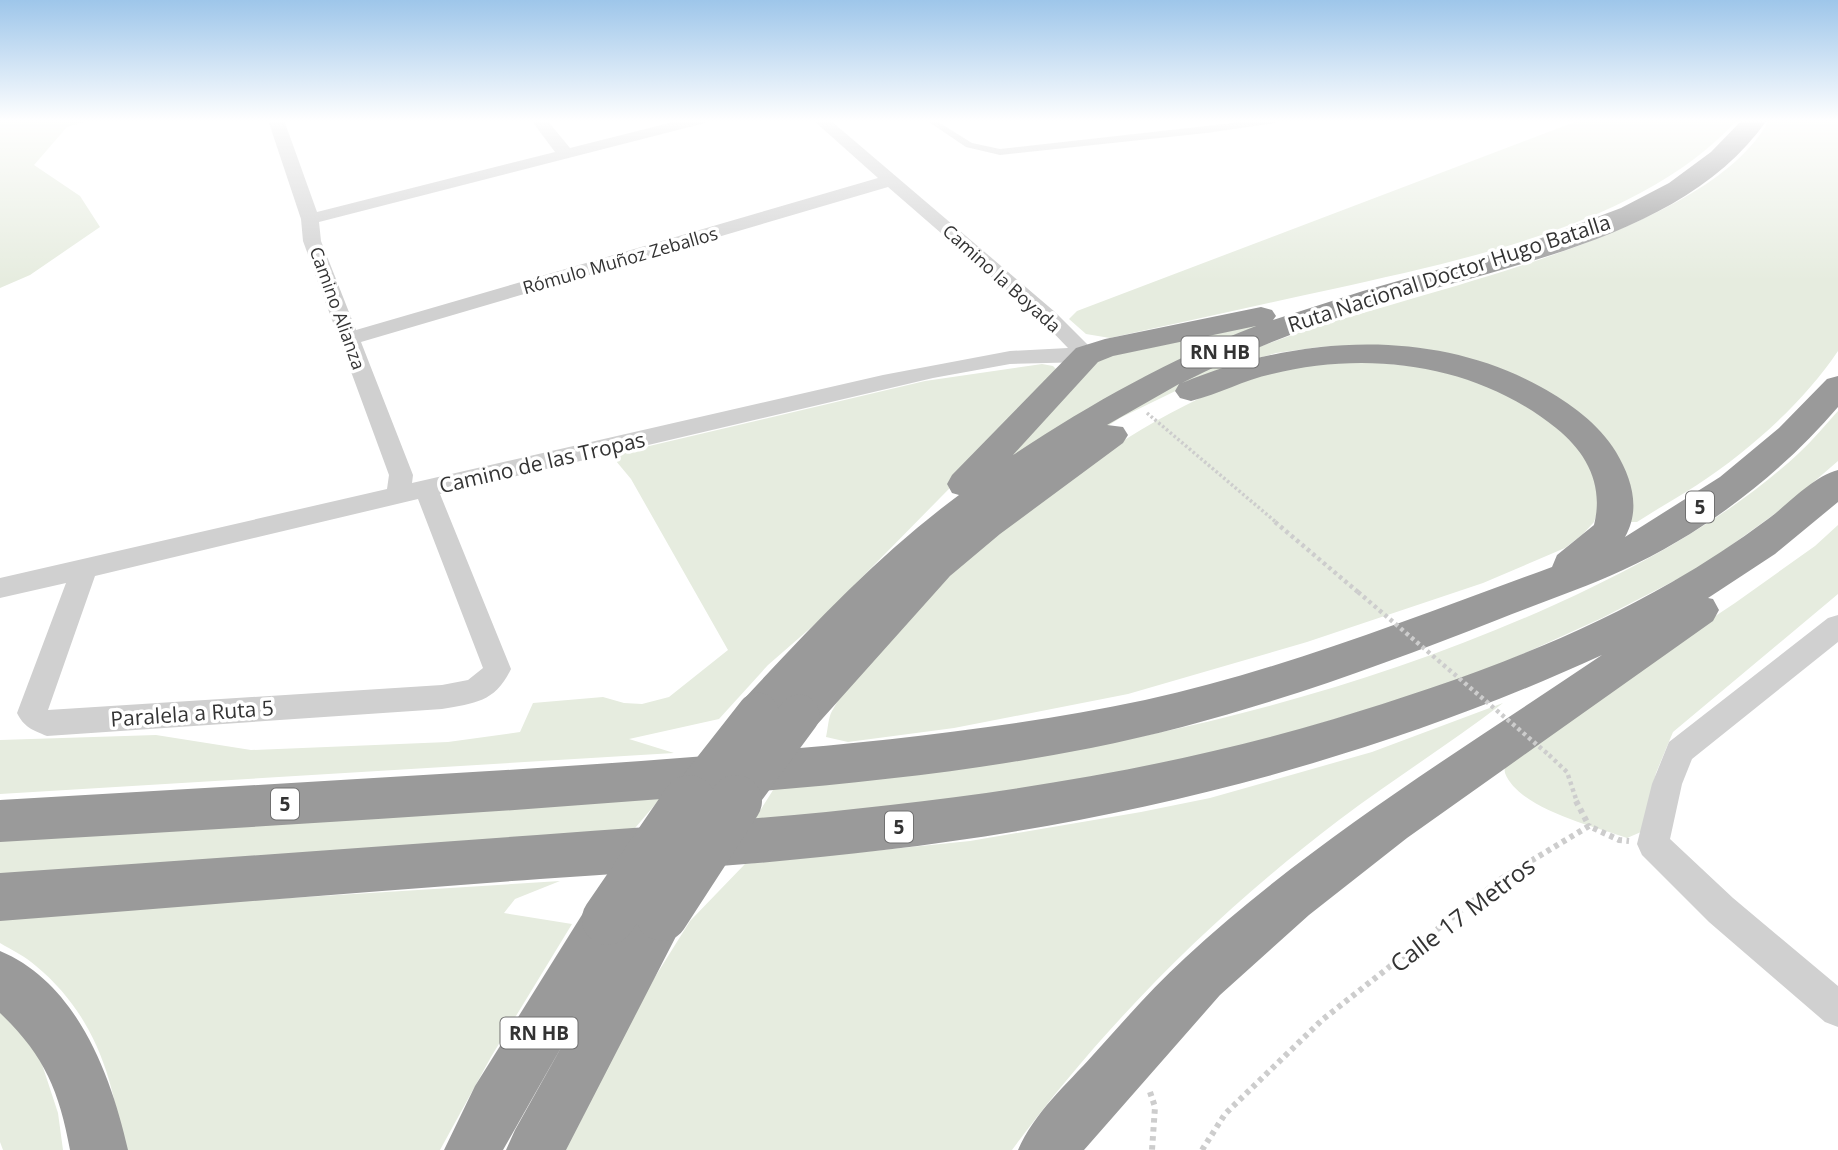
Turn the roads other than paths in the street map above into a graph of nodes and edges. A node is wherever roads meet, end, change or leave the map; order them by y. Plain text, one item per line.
1 (294, 174) edge
2 (485, 174) edge
3 (884, 174) edge
4 (1698, 174) edge
5 (891, 180) junction
6 (310, 219) junction
7 (1373, 297) junction
8 (348, 339) junction
9 (1087, 355) junction
10 (1838, 386) edge
11 (1138, 405) junction
12 (1838, 482) edge
13 (426, 489) junction
14 (398, 496) junction
15 (919, 545) junction
16 (1749, 552) junction
17 (84, 569) junction
18 (0, 588) edge
19 (1535, 588) junction
20 (1838, 626) edge
21 (778, 714) junction
22 (0, 821) edge
23 (0, 897) edge
24 (0, 977) edge
25 (1838, 1009) edge
26 (99, 1150) edge
27 (473, 1150) edge
28 (535, 1150) edge
29 (1047, 1150) edge

1 - 6 street, Camino Alianza
2 - 6 street
3 - 5 street, Camino la Boyada
4 - 7 highway, Ruta Nacional Doctor Hugo Batalla / RN HB
5 - 8 street, Rómulo Muñoz Zeballos
5 - 9 street, Camino la Boyada
6 - 8 street, Camino Alianza
7 - 9 highway
7 - 11 highway, Ruta Nacional Doctor Hugo Batalla / RN HB
8 - 14 street, Camino Alianza
9 - 13 street, Camino de las Tropas
9 - 15 highway
10 - 19 highway, 5
11 - 15 highway, Ruta Nacional Doctor Hugo Batalla / RN HB
11 - 19 highway
11 - 21 highway
12 - 16 highway
13 - 14 street, Camino de las Tropas
13 - 17 street, Paralela a Ruta 5
14 - 17 street, Camino de las Tropas
15 - 21 highway, Ruta Nacional Doctor Hugo Batalla / RN HB
16 - 23 highway, 5
16 - 29 highway
17 - 18 street, Camino de las Tropas
19 - 22 highway, 5
20 - 25 street
21 - 27 highway, Ruta Nacional Doctor Hugo Batalla / RN HB, bridge
21 - 28 highway, bridge
24 - 26 highway

